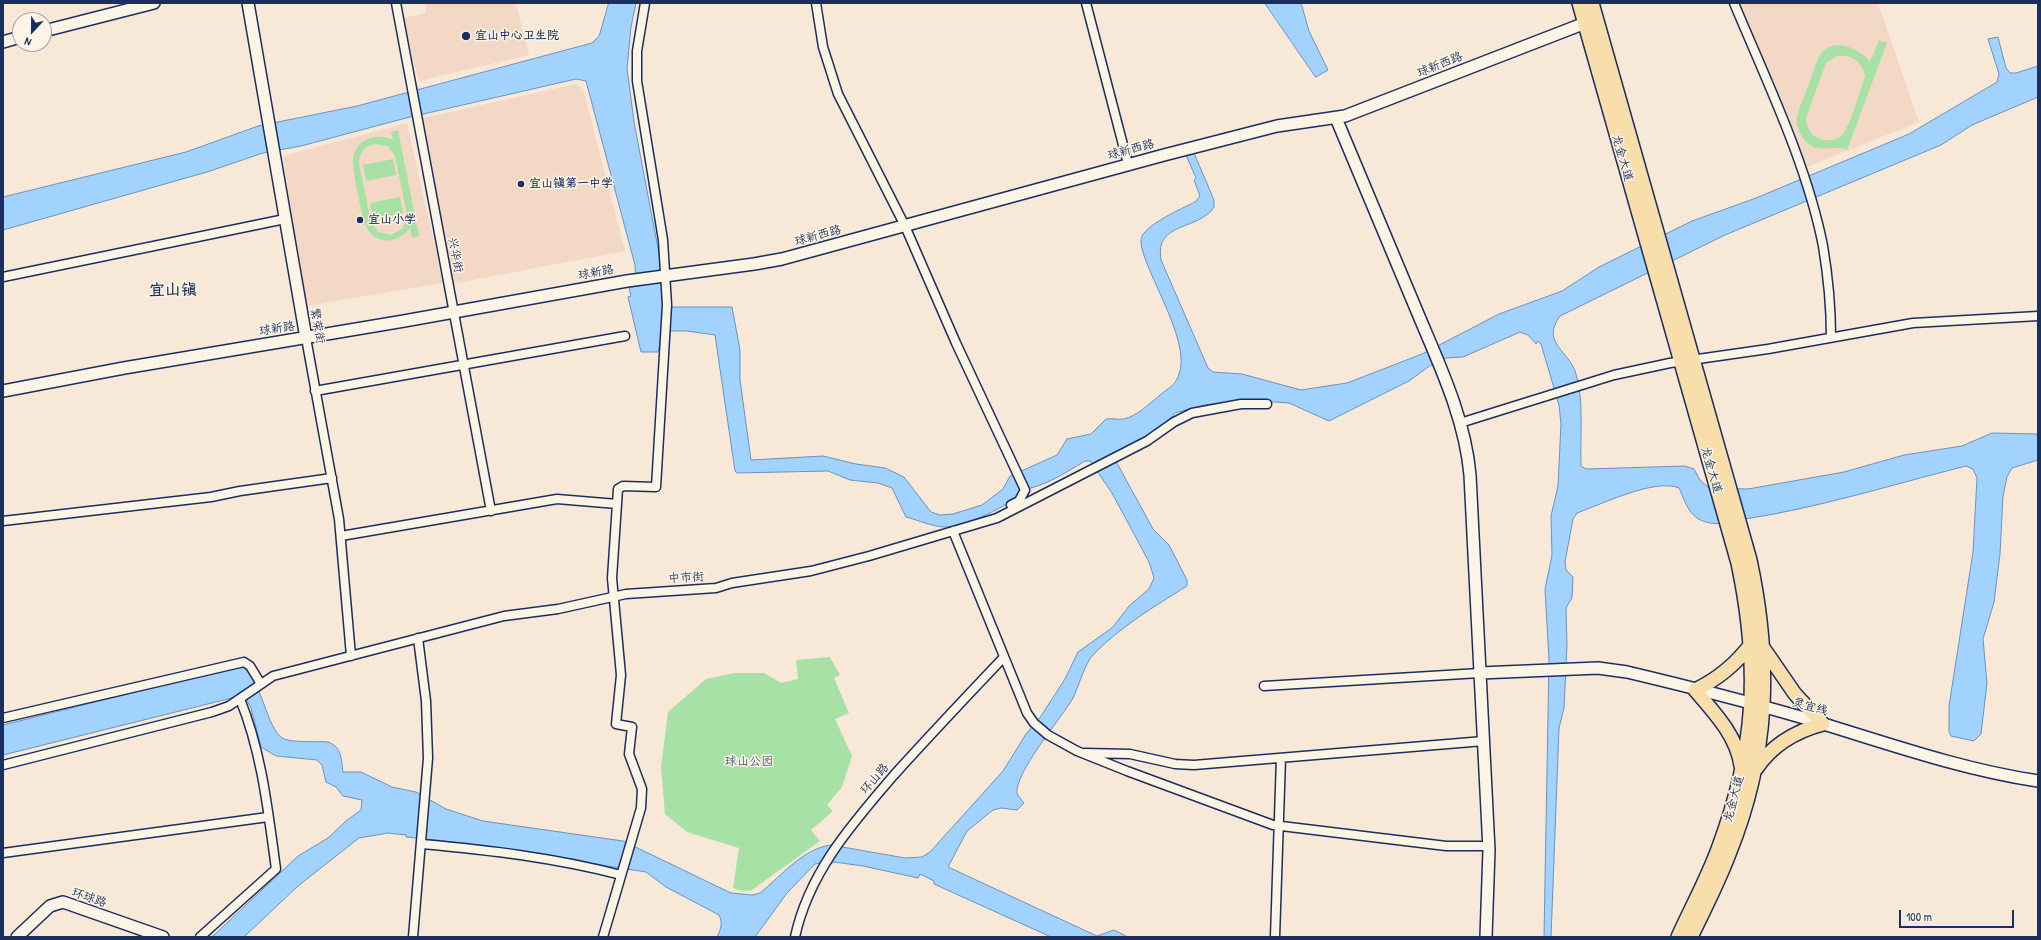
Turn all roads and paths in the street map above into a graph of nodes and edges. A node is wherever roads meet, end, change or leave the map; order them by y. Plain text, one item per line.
1 (154, 3) edge
2 (248, 3) edge
3 (396, 3) edge
4 (645, 3) edge
5 (816, 3) edge
6 (1086, 3) edge
7 (1579, 3) edge
8 (1592, 3) edge
9 (1734, 3) edge
10 (1590, 21) junction
11 (52, 29) edge
12 (1336, 118) junction
13 (1128, 164) junction
14 (285, 219) junction
15 (905, 226) junction
16 (664, 276) junction
17 (3, 277) edge
18 (626, 281) joint
19 (453, 312) junction
20 (2038, 316) edge
21 (625, 336) dead end
22 (1831, 337) junction
23 (306, 338) junction
24 (1687, 361) junction
25 (463, 365) junction
26 (3, 391) edge
27 (315, 391) junction
28 (1267, 404) dead end
29 (1460, 423) junction
30 (332, 478) junction
31 (617, 504) junction
32 (491, 511) junction
33 (3, 521) edge
34 (980, 522) junction
35 (953, 531) junction
36 (341, 536) junction
37 (614, 596) junction
38 (418, 638) junction
39 (1757, 646) junction
40 (351, 656) junction
41 (1004, 657) junction
42 (1480, 673) junction
43 (260, 685) junction
44 (1264, 686) dead end
45 (1694, 690) junction
46 (242, 698) junction
47 (1758, 706) junction
48 (3, 718) edge
49 (1823, 724) junction
50 (1484, 741) junction
51 (1082, 752) junction
52 (1281, 758) junction
53 (3, 765) edge
54 (1748, 771) junction
55 (2038, 781) edge
56 (268, 817) junction
57 (1279, 827) junction
58 (422, 843) junction
59 (1489, 846) junction
60 (3, 853) edge
61 (621, 873) junction
62 (17, 937) edge
63 (163, 937) edge
64 (200, 937) edge
65 (413, 937) edge
66 (603, 937) edge
67 (795, 937) edge
68 (1275, 937) edge
69 (1486, 937) edge
70 (1678, 937) edge
71 (1691, 937) edge

1 - 11 street
2 - 14 street, 繁荣街
3 - 19 street, 兴华街
4 - 16 street
5 - 15 street
6 - 13 street
7 - 10 main road, 龙金大道
8 - 10 main road, 龙金大道
9 - 22 street
10 - 12 street, 球新西路
10 - 24 main road, 龙金大道
12 - 13 street, 球新西路
12 - 29 street
13 - 15 street, 球新西路
14 - 17 street
14 - 23 street, 繁荣街
15 - 16 street, 球新西路
15 - 34 street
16 - 18 street, 球新西路
16 - 31 street
18 - 19 street, 球新路
19 - 23 street, 球新路
19 - 25 street, 兴华街
20 - 22 street
21 - 25 street
22 - 24 street
23 - 26 street, 球新路
23 - 27 street, 繁荣街
24 - 29 street
24 - 39 main road, 龙金大道
25 - 27 street
25 - 32 street, 兴华街
27 - 30 street, 繁荣街
28 - 34 street
29 - 42 street
30 - 33 street
30 - 36 street, 繁荣街
31 - 32 street
31 - 37 street
32 - 36 street
34 - 35 street, 中市街
35 - 37 street, 中市街
35 - 41 street
36 - 40 street, 繁荣街
37 - 38 street, 中市街
37 - 61 street
38 - 40 street, 中市街
38 - 58 street
39 - 45 main road
39 - 47 main road, 龙金大道
39 - 49 main road
40 - 43 street, 中市街
41 - 51 street
41 - 67 street, 环山路
42 - 44 street
42 - 45 street, 灵宜线
42 - 50 street
43 - 46 street, 中市街
43 - 48 street
45 - 47 street, 灵宜线
45 - 54 main road
46 - 53 street, 中市街
46 - 56 street
47 - 49 street, 灵宜线
47 - 54 main road, 龙金大道
49 - 54 main road
49 - 55 street, 灵宜线
50 - 52 street
50 - 59 street
51 - 52 street
51 - 57 street
52 - 57 street
54 - 70 main road, 龙金大道
54 - 71 main road, 龙金大道
56 - 60 street
56 - 64 street
57 - 59 street
57 - 68 street
58 - 61 street
58 - 65 street
59 - 69 street
61 - 66 street
62 - 63 street, 环球路

